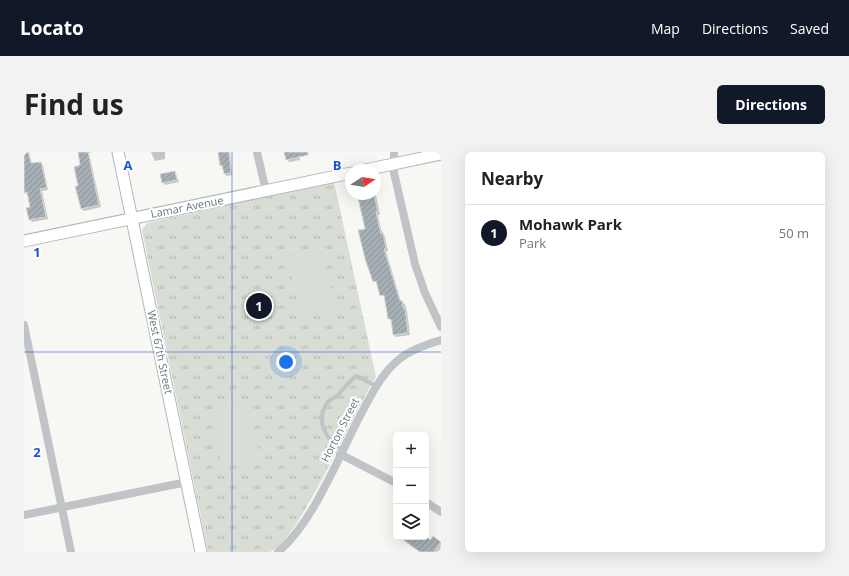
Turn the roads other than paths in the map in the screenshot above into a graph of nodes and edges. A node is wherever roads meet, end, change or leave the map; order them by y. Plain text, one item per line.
1 (118, 152) edge
2 (257, 152) edge
3 (394, 152) edge
4 (441, 154) edge
5 (394, 164) junction
6 (381, 167) edge
7 (345, 174) edge
8 (266, 191) junction
9 (132, 218) junction
10 (24, 241) edge
11 (24, 325) edge
12 (441, 327) edge
13 (441, 340) edge
14 (376, 386) junction
15 (342, 452) junction
16 (393, 481) edge
17 (187, 482) junction
18 (429, 504) edge
19 (62, 507) junction
20 (441, 512) edge
21 (24, 515) edge
22 (71, 552) edge
23 (201, 552) edge
24 (278, 552) edge

1 - 9 street, West 67th Street
2 - 8 street
3 - 5 street
4 - 5 street
5 - 6 street
5 - 12 street
7 - 8 street, Lamar Avenue
8 - 9 street, Lamar Avenue
9 - 10 street, Lamar Avenue
9 - 17 street, West 67th Street
11 - 19 street
13 - 14 street, Horton Street
14 - 15 street, Horton Street
14 - 15 lane
15 - 16 street
15 - 24 street, Horton Street
17 - 19 street
17 - 23 street, West 67th Street
18 - 20 street
19 - 21 street
19 - 22 street

